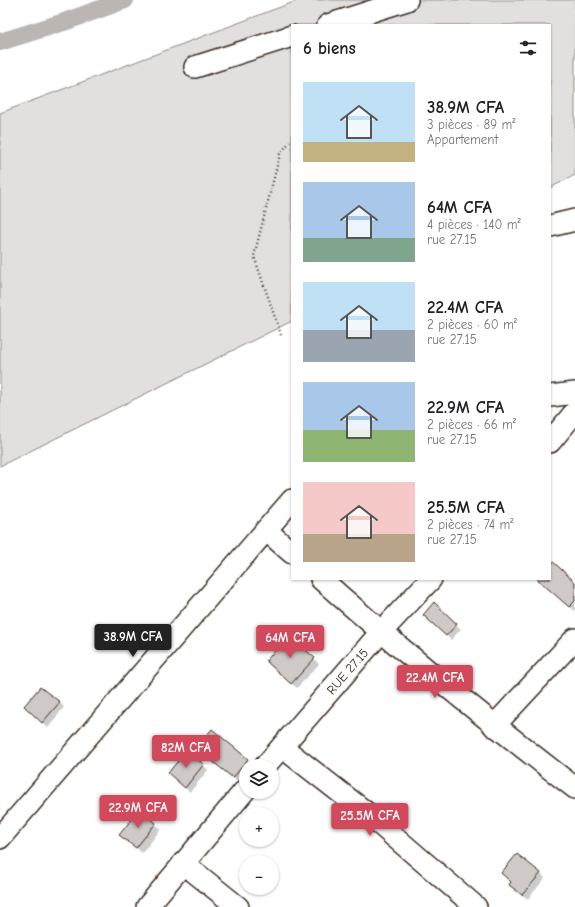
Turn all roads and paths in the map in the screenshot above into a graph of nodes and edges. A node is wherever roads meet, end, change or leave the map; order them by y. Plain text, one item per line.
1 (407, 0) edge
2 (331, 24) edge
3 (291, 36) edge
4 (196, 67) dead end
5 (291, 140) edge
6 (575, 220) edge
7 (551, 226) edge
8 (281, 335) dead end
9 (575, 393) edge
10 (551, 396) edge
11 (575, 412) edge
12 (551, 441) edge
13 (291, 501) edge
14 (266, 530) junction
15 (291, 552) edge
16 (322, 580) edge
17 (430, 580) edge
18 (380, 632) junction
19 (575, 639) edge
20 (494, 726) junction
21 (282, 747) junction
22 (271, 759) edge
23 (575, 788) edge
24 (239, 797) edge
25 (0, 838) edge
26 (183, 863) junction
27 (147, 907) edge
28 (238, 907) edge
29 (476, 907) edge

1 - 2 street
3 - 4 street
5 - 8 path
6 - 7 street
9 - 10 street
11 - 12 street
13 - 14 street
14 - 15 street
14 - 25 street
16 - 18 street
17 - 18 street, RUE 27.15
18 - 20 street
18 - 21 street, RUE 27.15
19 - 20 street
20 - 23 street
21 - 22 street, RUE 27.15
21 - 29 street
24 - 26 street
26 - 27 street
26 - 28 street

